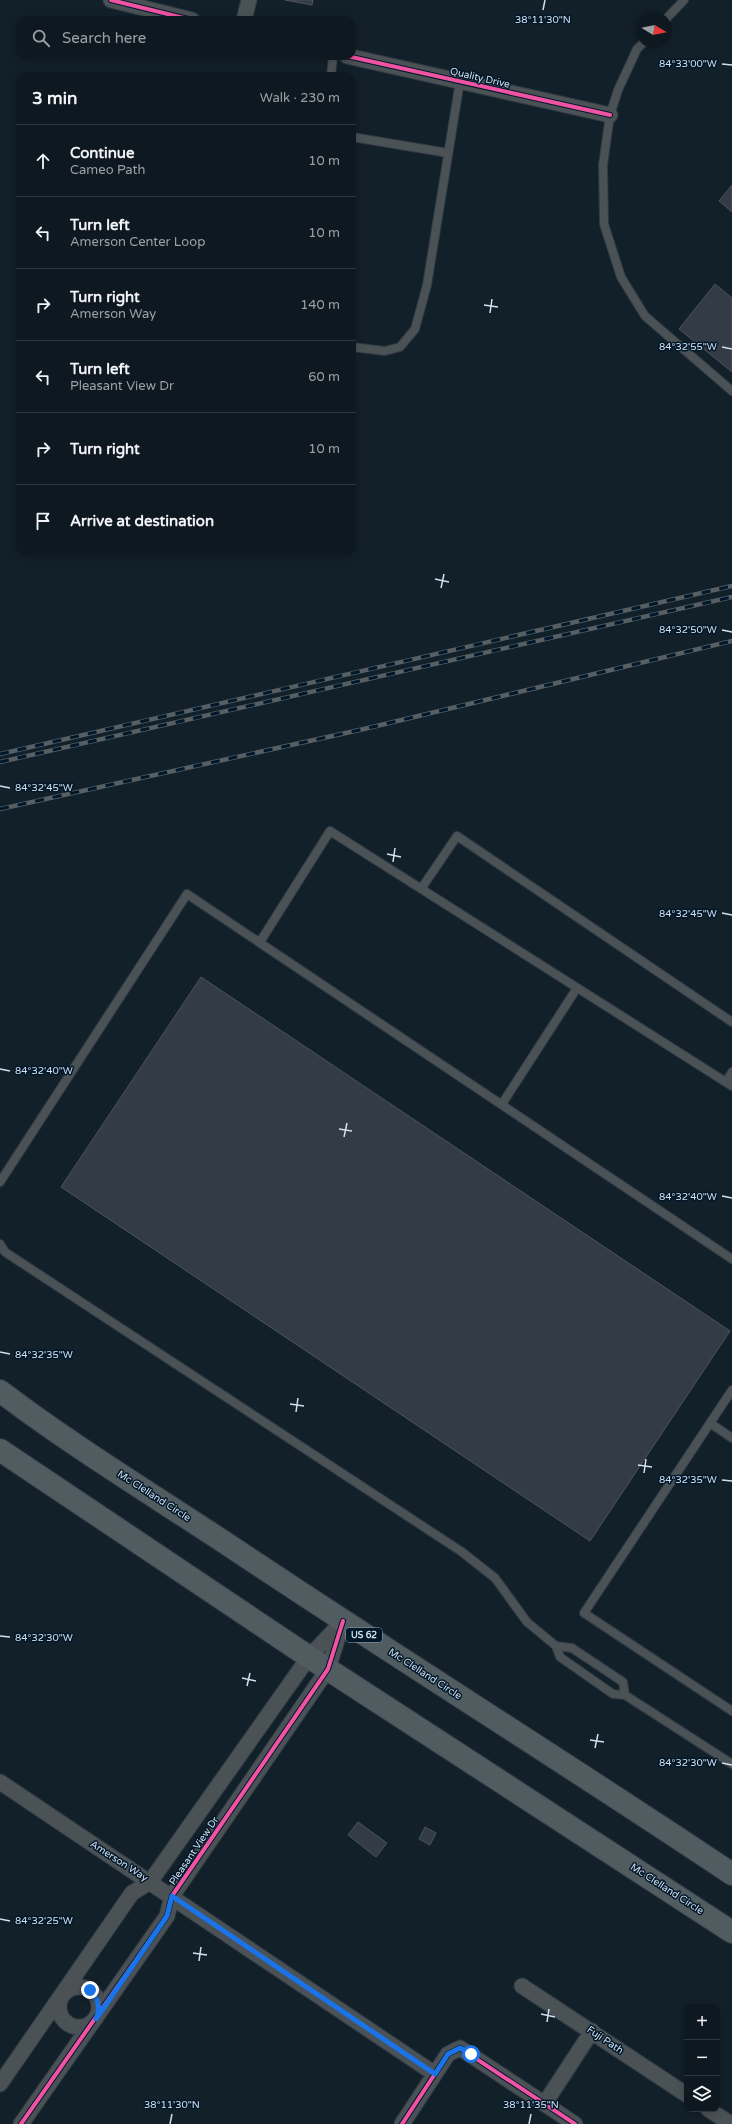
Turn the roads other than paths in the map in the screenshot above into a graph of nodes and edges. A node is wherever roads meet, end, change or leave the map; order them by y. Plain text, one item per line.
1 (111, 0) edge
2 (249, 0) edge
3 (684, 0) edge
4 (672, 13) edge
5 (176, 16) edge
6 (245, 16) edge
7 (638, 48) edge
8 (356, 58) edge
9 (333, 60) edge
10 (331, 72) edge
11 (460, 81) junction
12 (610, 115) junction
13 (356, 138) edge
14 (448, 153) junction
15 (356, 348) edge
16 (732, 391) edge
17 (421, 889) junction
18 (260, 942) junction
19 (577, 988) junction
20 (732, 1022) edge
21 (732, 1072) edge
22 (729, 1084) edge
23 (502, 1104) junction
24 (0, 1182) edge
25 (0, 1244) edge
26 (732, 1259) edge
27 (732, 1390) edge
28 (0, 1391) edge
29 (710, 1423) junction
30 (732, 1438) edge
31 (0, 1450) edge
32 (343, 1621) junction
33 (556, 1646) junction
34 (309, 1657) junction
35 (328, 1669) junction
36 (625, 1694) junction
37 (732, 1711) edge
38 (732, 1764) edge
39 (0, 1782) edge
40 (732, 1874) edge
41 (150, 1882) junction
42 (172, 1896) junction
43 (732, 1932) edge
44 (522, 1986) dead end
45 (61, 1996) junction
46 (96, 2019) junction
47 (592, 2031) junction
48 (435, 2074) junction
49 (0, 2084) edge
50 (684, 2093) edge
51 (545, 2103) junction
52 (712, 2112) edge
53 (22, 2124) edge
54 (402, 2124) edge
55 (575, 2124) edge
56 (730, 2124) edge

1 - 5 street
2 - 6 street
3 - 4 lane
7 - 12 lane
8 - 11 street, Quality Drive
9 - 10 lane
11 - 12 street, Quality Drive
11 - 14 lane
12 - 16 lane
13 - 14 lane
14 - 15 lane
17 - 18 lane
17 - 19 lane
17 - 20 lane
18 - 23 lane
18 - 24 lane
19 - 22 lane
19 - 23 lane
21 - 22 lane
23 - 26 lane
25 - 33 lane
27 - 29 lane
28 - 32 highway, Mc Clelland Circle / US 62
29 - 30 lane
29 - 37 lane
31 - 34 highway, Mc Clelland Circle
32 - 34 street, Pleasant View Dr
32 - 35 street, Pleasant View Dr
32 - 40 highway, Mc Clelland Circle / US 62
33 - 36 lane
33 - 36 lane
34 - 35 highway, Mc Clelland Circle
34 - 41 street, Pleasant View Dr
35 - 42 street, Pleasant View Dr
35 - 43 highway, Mc Clelland Circle
36 - 38 lane
39 - 41 street, Amerson Way
41 - 42 street, Amerson Way
41 - 45 street, Pleasant View Dr
42 - 46 street, Pleasant View Dr
42 - 48 street, Amerson Way
44 - 47 street, Fuji Path
45 - 46 street
45 - 46 street
45 - 49 street, Pleasant View Dr
46 - 53 street, Pleasant View Dr
47 - 50 street, Fuji Path
47 - 51 street
48 - 51 street
48 - 54 street
51 - 55 street
52 - 56 street

